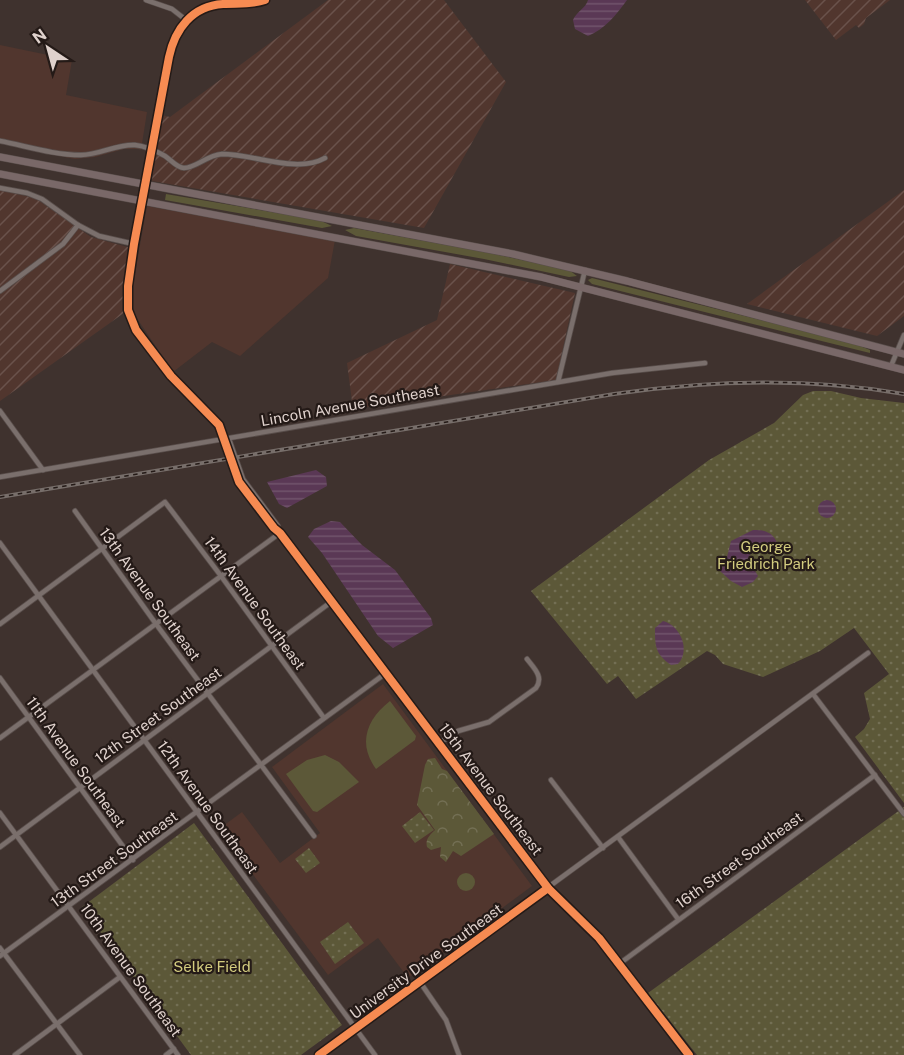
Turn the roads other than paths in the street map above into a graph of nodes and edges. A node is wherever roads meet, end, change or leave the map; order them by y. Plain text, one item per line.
1 (146, 0) edge
2 (261, 1) edge
3 (186, 20) junction
4 (0, 141) edge
5 (152, 150) junction
6 (0, 157) edge
7 (325, 158) dead end
8 (0, 174) edge
9 (146, 184) junction
10 (0, 188) edge
11 (142, 201) junction
12 (78, 225) junction
13 (134, 244) junction
14 (585, 270) junction
15 (581, 286) junction
16 (0, 291) edge
17 (904, 335) edge
18 (900, 353) edge
19 (705, 363) dead end
20 (891, 366) junction
21 (904, 370) edge
22 (558, 382) junction
23 (0, 411) edge
24 (225, 439) junction
25 (43, 470) junction
26 (0, 477) edge
27 (75, 510) dead end
28 (280, 533) junction
29 (0, 543) edge
30 (102, 548) junction
31 (221, 576) junction
32 (39, 595) junction
33 (331, 602) junction
34 (0, 624) edge
35 (156, 624) junction
36 (271, 646) junction
37 (868, 653) dead end
38 (527, 659) dead end
39 (92, 670) junction
40 (386, 673) junction
41 (0, 678) edge
42 (207, 694) junction
43 (813, 694) junction
44 (29, 717) junction
45 (324, 718) junction
46 (0, 738) edge
47 (144, 741) junction
48 (439, 743) junction
49 (261, 765) junction
50 (875, 776) junction
51 (550, 780) dead end
52 (80, 788) junction
53 (197, 812) junction
54 (0, 813) edge
55 (904, 814) edge
56 (16, 835) junction
57 (314, 836) dead end
58 (618, 837) junction
59 (0, 847) edge
60 (603, 848) junction
61 (133, 860) junction
62 (549, 888) junction
63 (69, 907) junction
64 (678, 919) junction
65 (0, 948) edge
66 (2, 955) edge
67 (619, 964) junction
68 (120, 977) junction
69 (420, 982) junction
70 (58, 1024) junction
71 (356, 1029) junction
72 (174, 1049) junction
73 (15, 1055) edge
74 (80, 1055) edge
75 (166, 1055) edge
76 (178, 1055) edge
77 (320, 1055) edge
78 (375, 1055) edge
79 (459, 1055) edge
80 (689, 1055) edge

1 - 3 street
2 - 3 street
3 - 5 street, 15th Avenue Southeast
4 - 5 street
5 - 7 street
5 - 9 street, 15th Avenue Southeast
6 - 9 highway
8 - 11 highway
9 - 11 street, 15th Avenue Southeast
9 - 14 highway
10 - 12 street
11 - 13 street, 15th Avenue Southeast
11 - 15 highway
12 - 13 street
12 - 16 street
13 - 24 street, 15th Avenue Southeast
14 - 15 street
14 - 18 highway
15 - 20 highway
15 - 22 street
17 - 18 street
18 - 20 street
19 - 22 street, Lincoln Avenue Southeast
20 - 21 highway
22 - 24 street, Lincoln Avenue Southeast
23 - 25 street
24 - 25 street, Lincoln Avenue Southeast
24 - 28 street, 15th Avenue Southeast
25 - 26 street, Lincoln Avenue Southeast
27 - 30 street, 13th Avenue Southeast
28 - 31 street
28 - 33 street, 15th Avenue Southeast
29 - 32 street, 12th Avenue Southeast
30 - 31 street, 14th Avenue Southeast
30 - 32 street
30 - 35 street, 13th Avenue Southeast
31 - 35 street
31 - 36 street, 14th Avenue Southeast
32 - 34 street
32 - 39 street, 12th Avenue Southeast
33 - 36 street, 12th Street Southeast
33 - 40 street, 15th Avenue Southeast
35 - 39 street
35 - 42 street, 13th Avenue Southeast
36 - 42 street, 12th Street Southeast
36 - 45 street, 14th Avenue Southeast
37 - 43 street, University Drive Southeast
38 - 48 street
39 - 44 street
39 - 47 street, 12th Avenue Southeast
40 - 45 street, 13th Street Southeast
40 - 48 street, 15th Avenue Southeast
41 - 44 street, 11th Avenue Southeast
42 - 47 street, 12th Street Southeast
42 - 49 street, 13th Avenue Southeast
43 - 50 street
43 - 58 street, University Drive Southeast
44 - 46 street
44 - 52 street, 11th Avenue Southeast
45 - 49 street, 13th Street Southeast
47 - 52 street, 12th Street Southeast
47 - 53 street, 12th Avenue Southeast
48 - 62 street, 15th Avenue Southeast
49 - 53 street, 13th Street Southeast
49 - 57 street, 13th Avenue Southeast
50 - 55 street
50 - 64 street, 16th Street Southeast
51 - 60 street
52 - 56 street, 12th Street Southeast
52 - 61 street, 11th Avenue Southeast
53 - 61 street, 13th Street Southeast
53 - 71 street, 12th Avenue Southeast
54 - 56 street, 10th Avenue Southeast
56 - 59 street, 12th Street Southeast
56 - 63 street, 10th Avenue Southeast
58 - 60 street, University Drive Southeast
58 - 64 street
60 - 62 street, University Drive Southeast
61 - 63 street, 13th Street Southeast
62 - 67 street, 15th Avenue Southeast
62 - 69 street, University Drive Southeast
63 - 66 street, 13th Street Southeast
63 - 68 street, 10th Avenue Southeast
64 - 67 street, 16th Street Southeast
65 - 66 street
66 - 70 street
67 - 80 street, 15th Avenue Southeast
68 - 70 street
68 - 72 street, 10th Avenue Southeast
69 - 71 street, University Drive Southeast
69 - 79 street
70 - 73 street
70 - 74 street
71 - 77 street, University Drive Southeast
71 - 78 street, 12th Avenue Southeast
72 - 75 street
72 - 76 street, 10th Avenue Southeast

